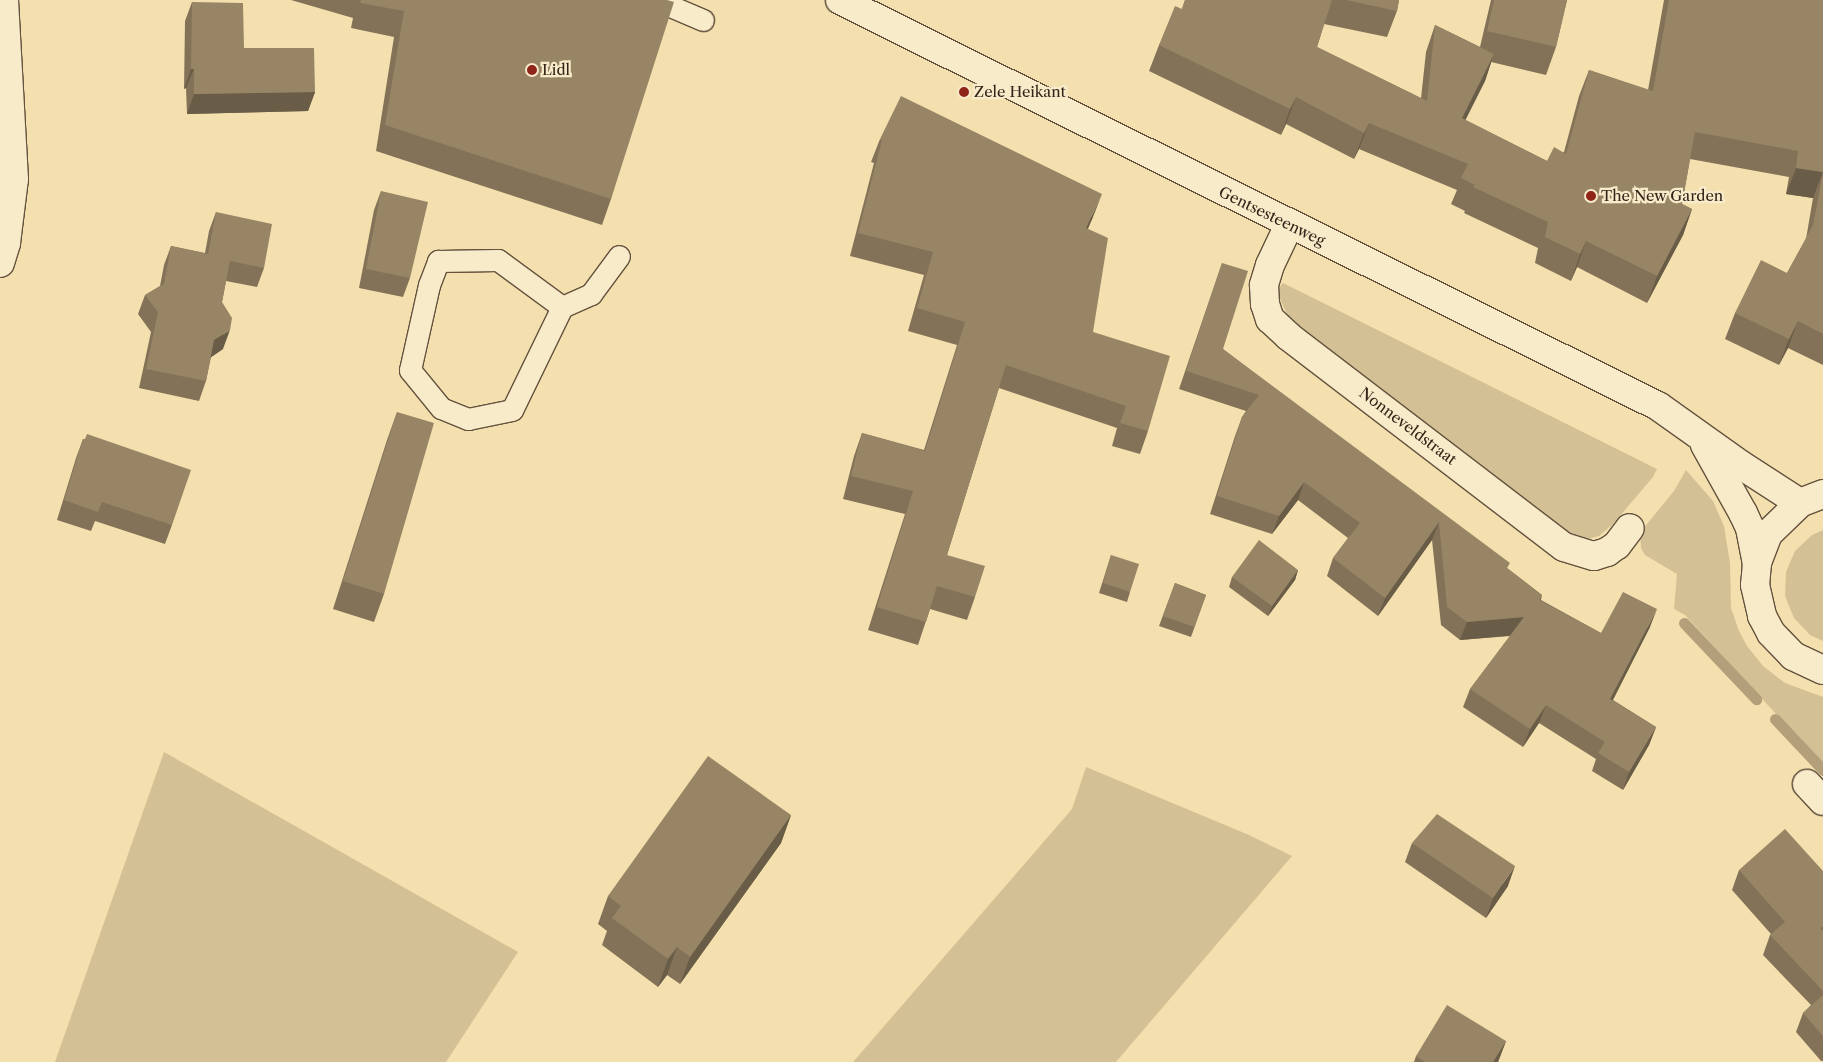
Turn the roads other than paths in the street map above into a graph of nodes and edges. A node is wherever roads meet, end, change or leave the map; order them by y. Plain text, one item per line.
1 (4, 0) edge
2 (656, 0) edge
3 (840, 0) edge
4 (703, 20) dead end
5 (1289, 225) junction
6 (619, 256) dead end
7 (0, 263) edge
8 (562, 307) junction
9 (1701, 437) junction
10 (1812, 498) edge
11 (1630, 528) dead end
12 (1757, 564) junction
13 (1823, 670) edge

1 - 7 main road
2 - 4 lane
3 - 5 main road, Gentsesteenweg
5 - 9 main road, Gentsesteenweg
5 - 11 main road, Nonneveldstraat
6 - 8 lane
8 - 8 lane
9 - 10 main road, Gentsesteenweg
9 - 12 main road, Gentsesteenweg
10 - 12 main road, Gentsesteenweg
12 - 13 main road, Gentsesteenweg

